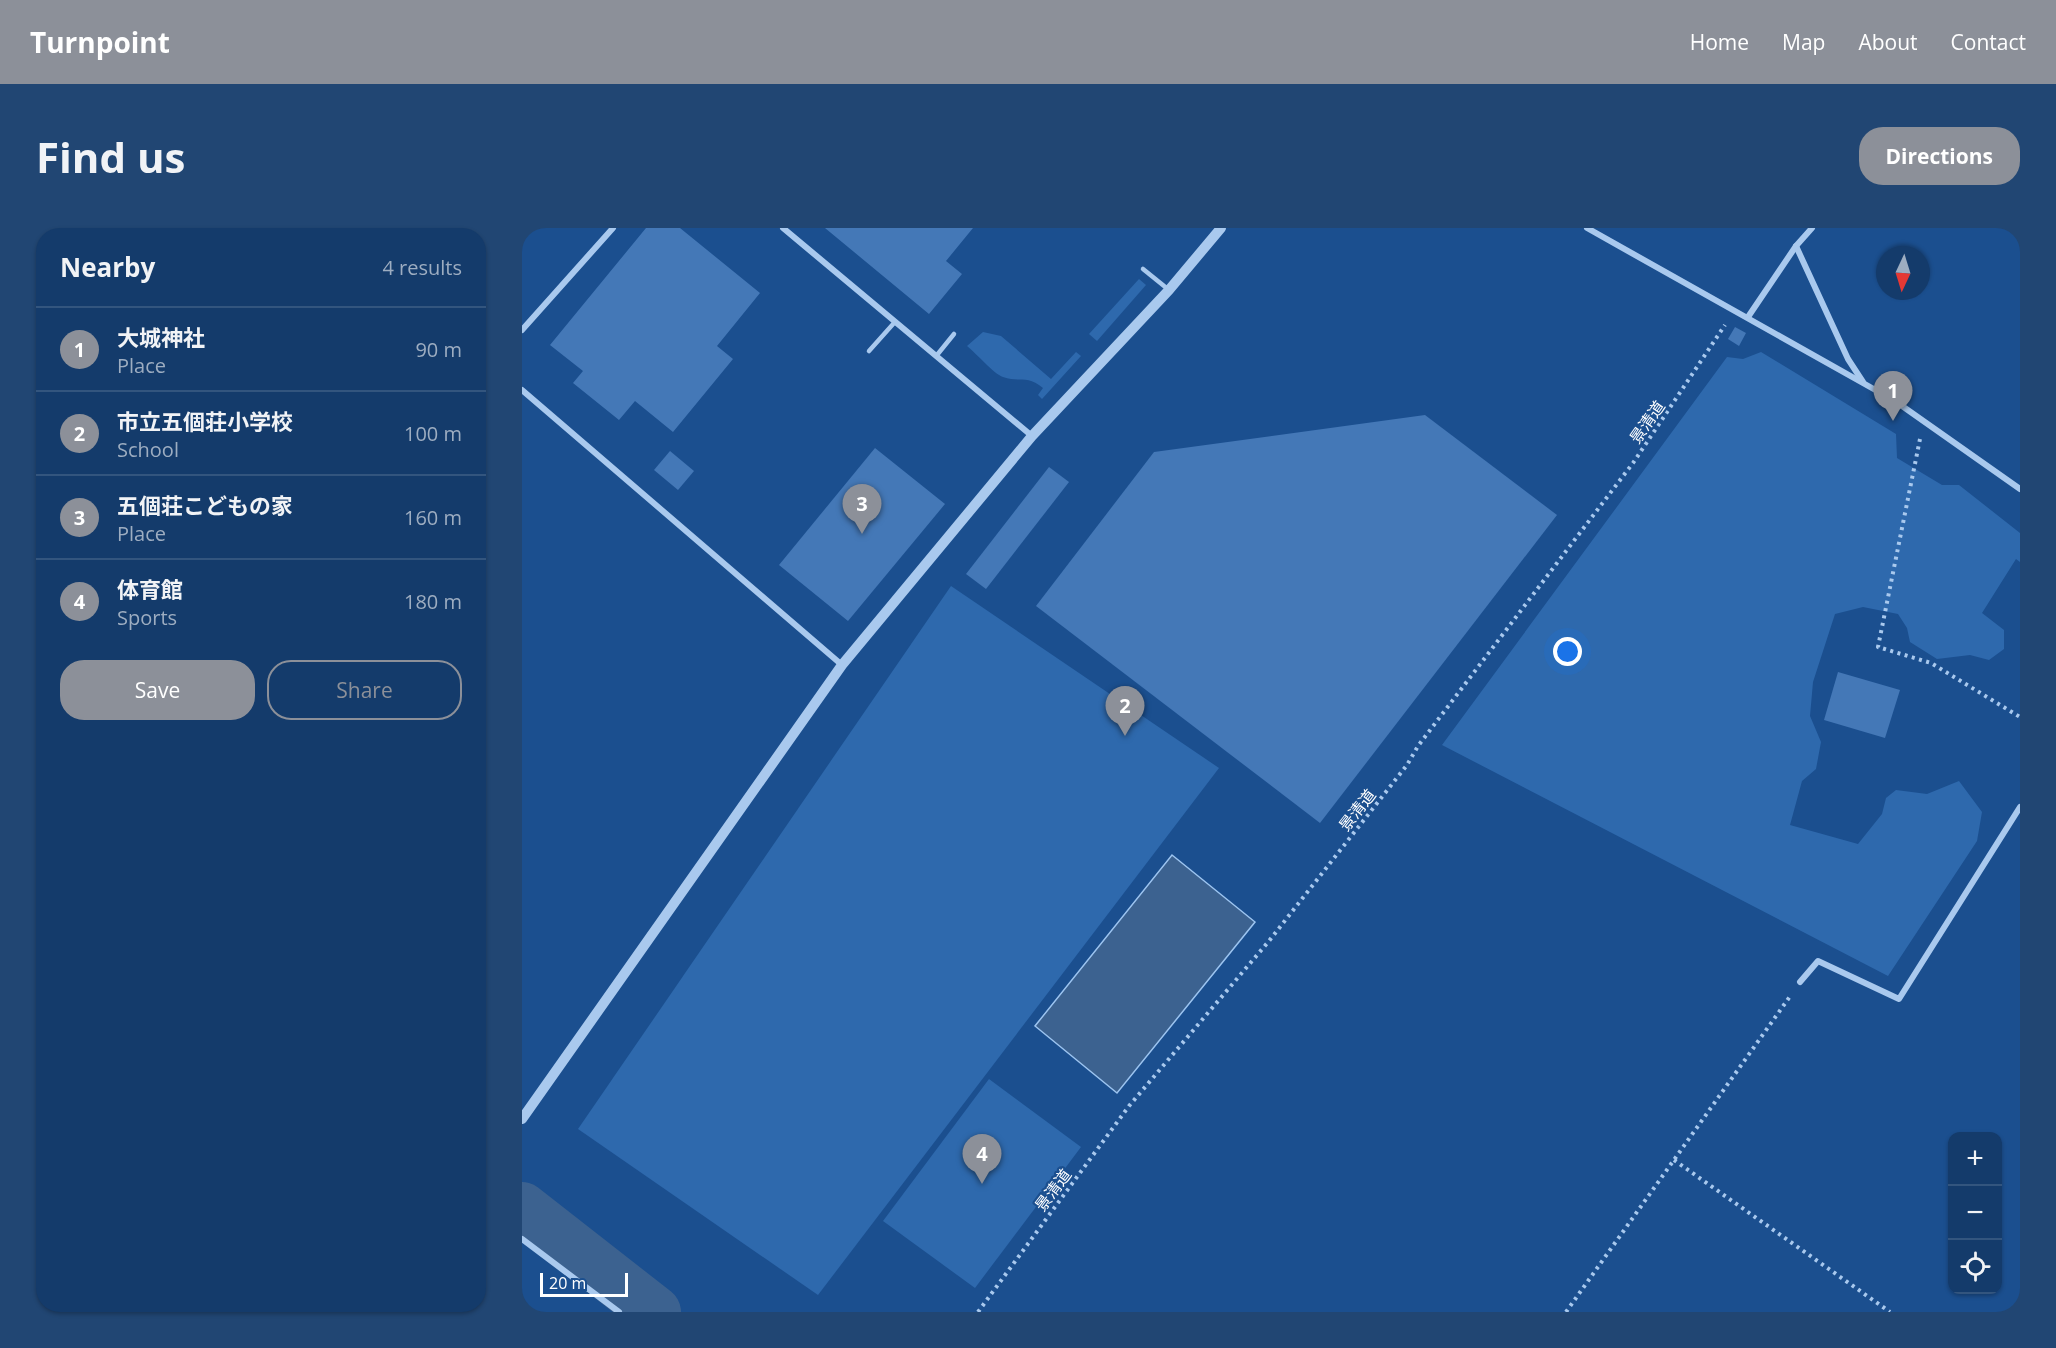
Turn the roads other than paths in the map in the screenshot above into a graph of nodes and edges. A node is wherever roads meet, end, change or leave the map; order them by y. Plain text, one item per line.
1 (613, 228) edge
2 (783, 228) edge
3 (1221, 228) edge
4 (1587, 228) edge
5 (1812, 228) edge
6 (1796, 246) junction
7 (1143, 269) dead end
8 (1169, 290) junction
9 (1748, 317) junction
10 (894, 323) junction
11 (522, 330) edge
12 (954, 334) dead end
13 (869, 351) dead end
14 (937, 355) junction
15 (1865, 385) junction
16 (522, 390) edge
17 (1032, 436) junction
18 (2020, 489) edge
19 (842, 665) junction
20 (2020, 807) edge
21 (1800, 982) road end
22 (522, 1119) edge
23 (522, 1239) edge
24 (619, 1312) edge

1 - 11 street
2 - 10 street
3 - 8 street
4 - 9 street
5 - 6 street
6 - 9 street
6 - 15 street
7 - 8 lane
8 - 17 street
9 - 15 street
10 - 13 lane
10 - 14 street
12 - 14 lane
14 - 17 street
15 - 18 street
16 - 19 street
17 - 19 street
19 - 22 street
20 - 21 street
23 - 24 street

